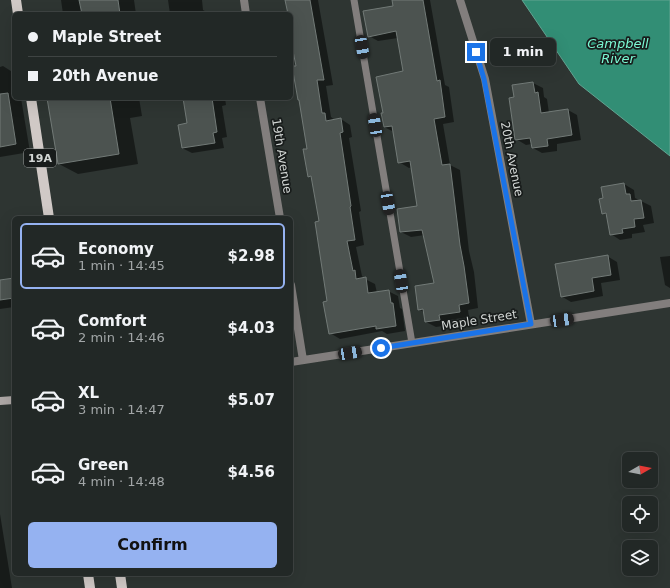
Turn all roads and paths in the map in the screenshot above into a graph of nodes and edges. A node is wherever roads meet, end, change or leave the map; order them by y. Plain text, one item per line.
1 (16, 0) edge
2 (244, 0) edge
3 (354, 0) edge
4 (460, 0) edge
5 (18, 12) edge
6 (246, 12) edge
7 (31, 100) edge
8 (260, 100) edge
9 (49, 216) edge
10 (280, 216) edge
11 (293, 298) edge
12 (670, 303) edge
13 (531, 324) junction
14 (412, 343) junction
15 (303, 360) junction
16 (293, 362) edge
17 (12, 400) edge
18 (0, 401) edge
19 (88, 576) edge
20 (120, 576) edge
21 (90, 588) edge
22 (122, 588) edge

1 - 5 main road
2 - 6 street
3 - 14 lane
4 - 13 street, 20th Avenue
7 - 9 main road, 19A
8 - 10 street, 19th Avenue
11 - 15 street
12 - 13 street, Maple Street
13 - 14 street, Maple Street
14 - 15 street, Maple Street
15 - 16 street, Maple Street
17 - 18 street
19 - 21 main road
20 - 22 main road

